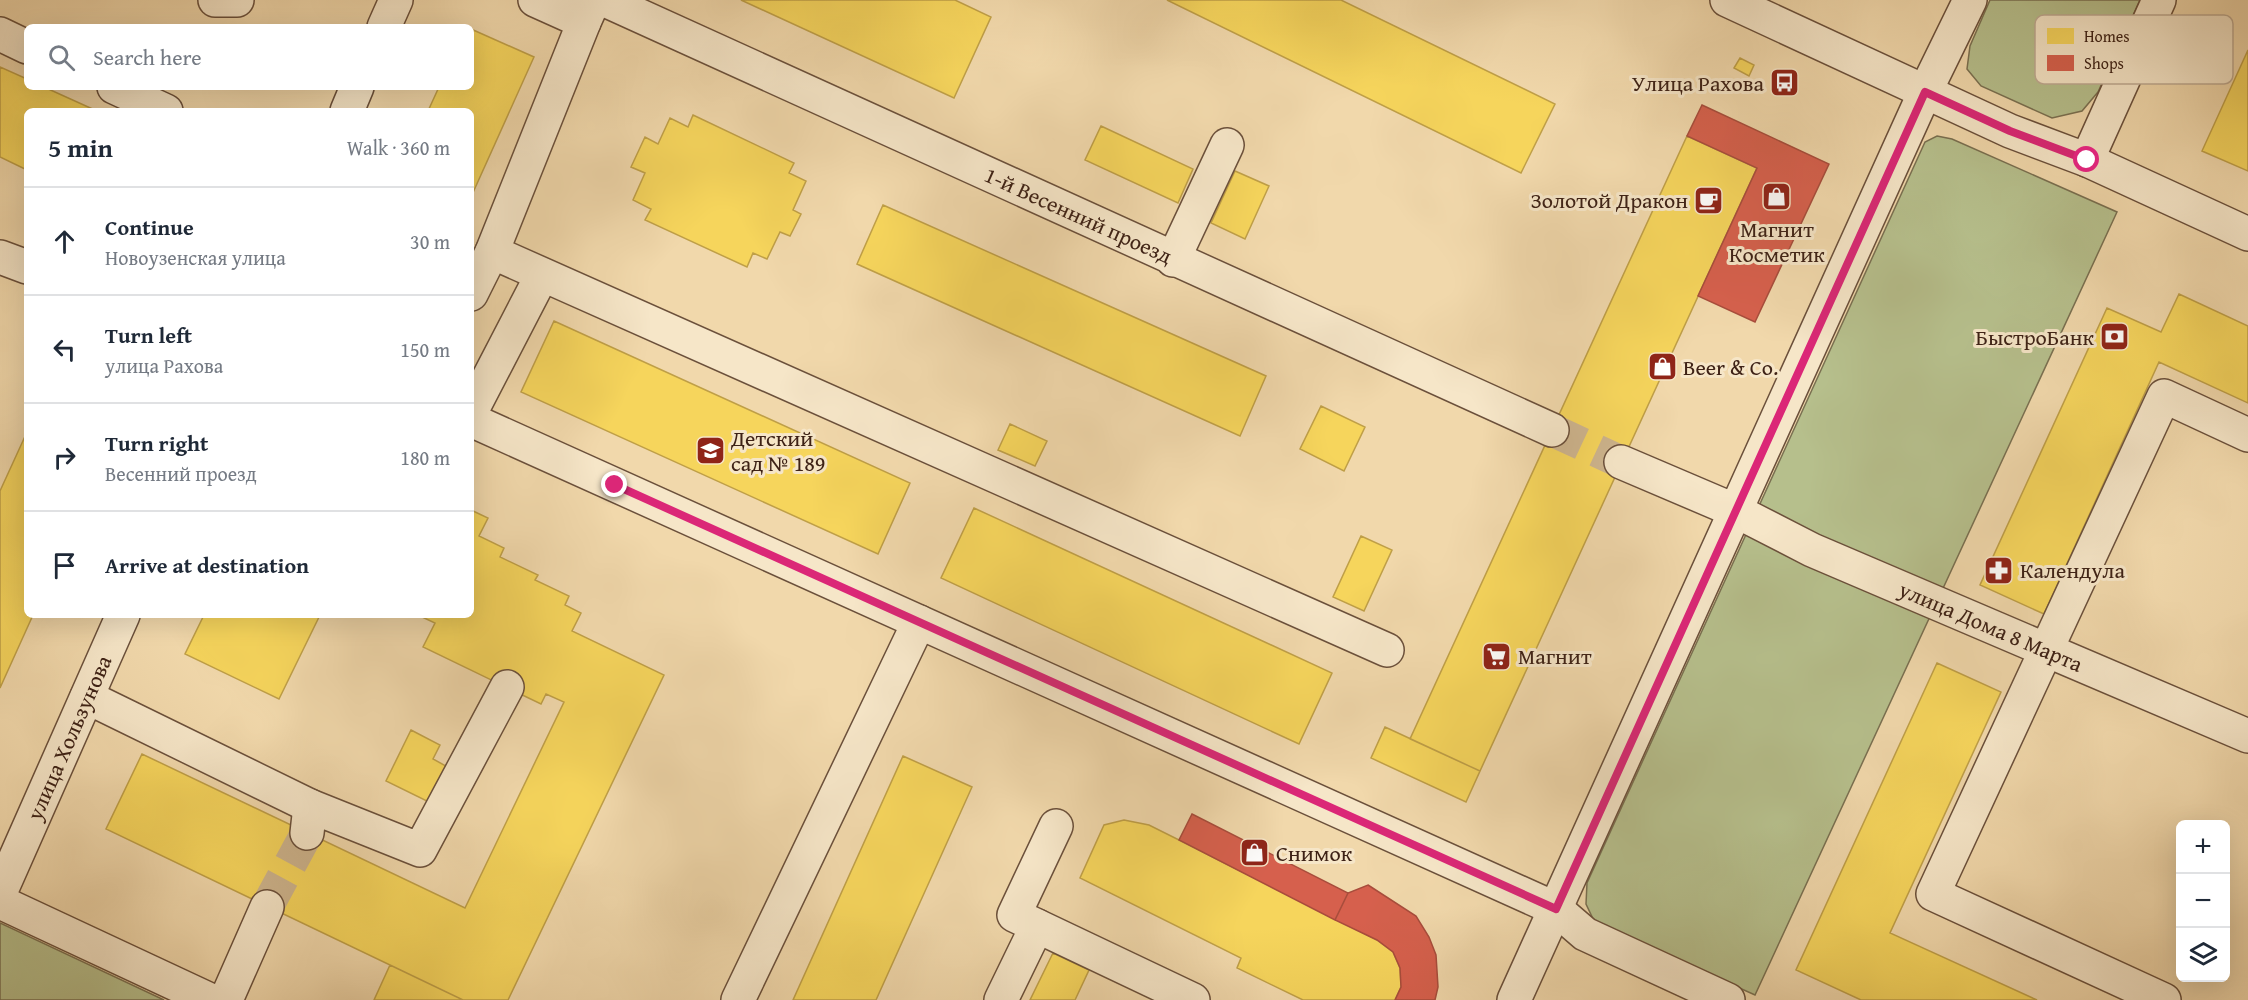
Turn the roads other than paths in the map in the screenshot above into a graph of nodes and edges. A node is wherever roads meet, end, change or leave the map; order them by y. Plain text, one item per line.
1 (214, 0) edge
2 (237, 0) edge
3 (396, 0) edge
4 (535, 0) edge
5 (1727, 0) edge
6 (1970, 0) edge
7 (2159, 0) edge
8 (594, 7) edge
9 (2152, 15) edge
10 (385, 24) edge
11 (0, 34) edge
12 (24, 45) edge
13 (2121, 84) edge
14 (120, 90) edge
15 (356, 90) edge
16 (1925, 92) junction
17 (160, 108) edge
18 (348, 108) edge
19 (1227, 145) dead end
20 (2087, 160) junction
21 (2248, 234) edge
22 (492, 252) junction
23 (0, 257) edge
24 (1173, 260) junction
25 (24, 266) edge
26 (542, 275) junction
27 (474, 288) edge
28 (474, 406) edge
29 (474, 421) edge
30 (1552, 430) tunnel mouth
31 (2248, 435) edge
32 (1622, 462) tunnel mouth
33 (1736, 511) junction
34 (122, 618) edge
35 (919, 621) junction
36 (1387, 650) dead end
37 (2045, 651) junction
38 (507, 687) dead end
39 (87, 697) junction
40 (2248, 736) edge
41 (1056, 826) dead end
42 (0, 893) edge
43 (0, 902) edge
44 (267, 907) tunnel mouth
45 (1556, 909) junction
46 (1037, 926) junction
47 (210, 1000) edge
48 (225, 1000) edge
49 (738, 1000) edge
50 (1000, 1000) edge
51 (1193, 1000) edge
52 (1514, 1000) edge
53 (1728, 1000) edge
54 (2164, 1000) edge

1 - 2 street
3 - 10 street
4 - 8 street, 1-й Весенний проезд
5 - 16 street
6 - 16 street
7 - 9 street
8 - 22 street
8 - 24 street, 1-й Весенний проезд
11 - 12 street
13 - 20 street
14 - 17 street
15 - 18 street
16 - 20 street
16 - 33 street
19 - 24 street
20 - 21 street
22 - 26 street
22 - 27 street
23 - 25 street
24 - 30 street, 1-й Весенний проезд
26 - 28 street
26 - 36 street
29 - 35 street
31 - 37 street
32 - 33 street
33 - 37 street, улица Дома 8 Марта
33 - 45 street
34 - 39 street, улица Хользунова
35 - 45 street
35 - 49 street
37 - 40 street, улица Дома 8 Марта
37 - 54 street
38 - 39 street
39 - 42 street, улица Хользунова
41 - 46 street
43 - 47 street
44 - 48 street
45 - 52 street
45 - 53 street
46 - 50 street
46 - 51 street

